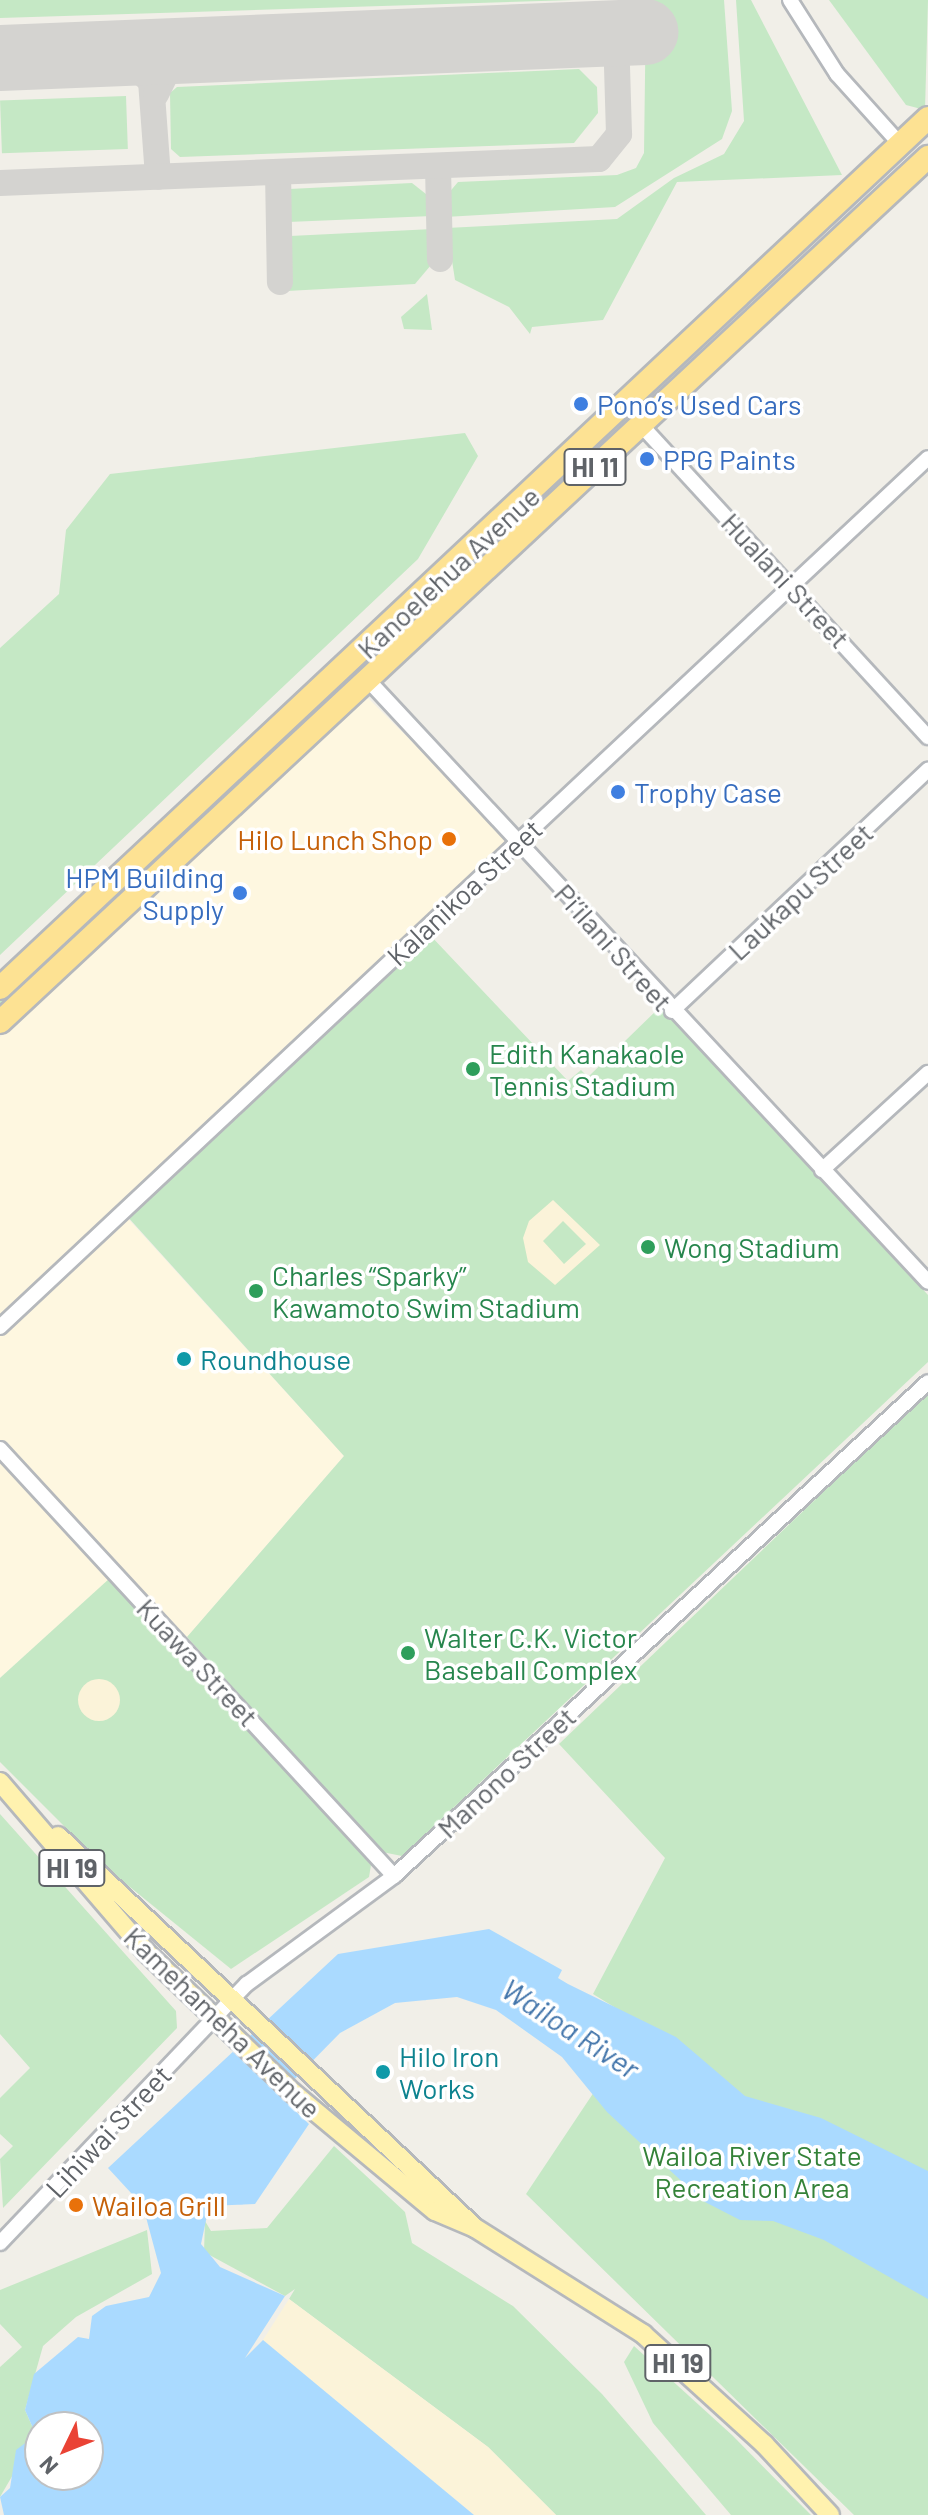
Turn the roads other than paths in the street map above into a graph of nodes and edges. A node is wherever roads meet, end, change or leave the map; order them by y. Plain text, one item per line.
1 (790, 0) edge
2 (928, 118) edge
3 (901, 145) junction
4 (925, 165) edge
5 (641, 425) junction
6 (928, 458) edge
7 (793, 584) junction
8 (376, 640) junction
9 (368, 680) junction
10 (309, 700) junction
11 (928, 737) edge
12 (928, 770) edge
13 (518, 841) junction
14 (0, 988) edge
15 (672, 1011) junction
16 (0, 1022) edge
17 (928, 1073) edge
18 (822, 1170) junction
19 (928, 1282) edge
20 (0, 1327) edge
21 (928, 1382) edge
22 (0, 1449) edge
23 (0, 1780) edge
24 (394, 1876) junction
25 (229, 2002) junction
26 (214, 2018) junction
27 (475, 2228) junction
28 (0, 2243) edge
29 (830, 2515) edge

1 - 3 street
2 - 3 highway, Kanoelehua Avenue / HI 11
3 - 4 highway
3 - 8 highway, Kanoelehua Avenue / HI 11
4 - 5 highway, Kanoelehua Avenue / HI 11
5 - 7 street, Hualani Street
5 - 9 highway, Kanoelehua Avenue / HI 11
6 - 7 street, Kalanikoa Street
7 - 11 street, Hualani Street
7 - 13 street, Kalanikoa Street
8 - 9 highway
8 - 10 highway, Kanoelehua Avenue / HI 11
9 - 10 highway
9 - 13 street, Pi‘ilani Street
9 - 16 highway, Kanoelehua Avenue / HI 11
10 - 14 highway, Kanoelehua Avenue / HI 11
12 - 15 street, Laukapu Street
13 - 15 street, Pi‘ilani Street
13 - 20 street, Kalanikoa Street
15 - 18 street, Pi‘ilani Street
17 - 18 street
18 - 19 street, Pi‘ilani Street
21 - 24 street, Manono Street
22 - 24 street, Kuawa Street
23 - 25 main road, Kamehameha Avenue / HI 19
23 - 26 main road, Kamehameha Avenue / HI 19
24 - 25 street, Manono Street
25 - 26 street, Manono Street
25 - 27 main road, Kamehameha Avenue / HI 19
26 - 27 main road, Kamehameha Avenue / HI 19
26 - 28 street, Lihiwai Street
27 - 29 main road, Kamehameha Avenue / HI 19

